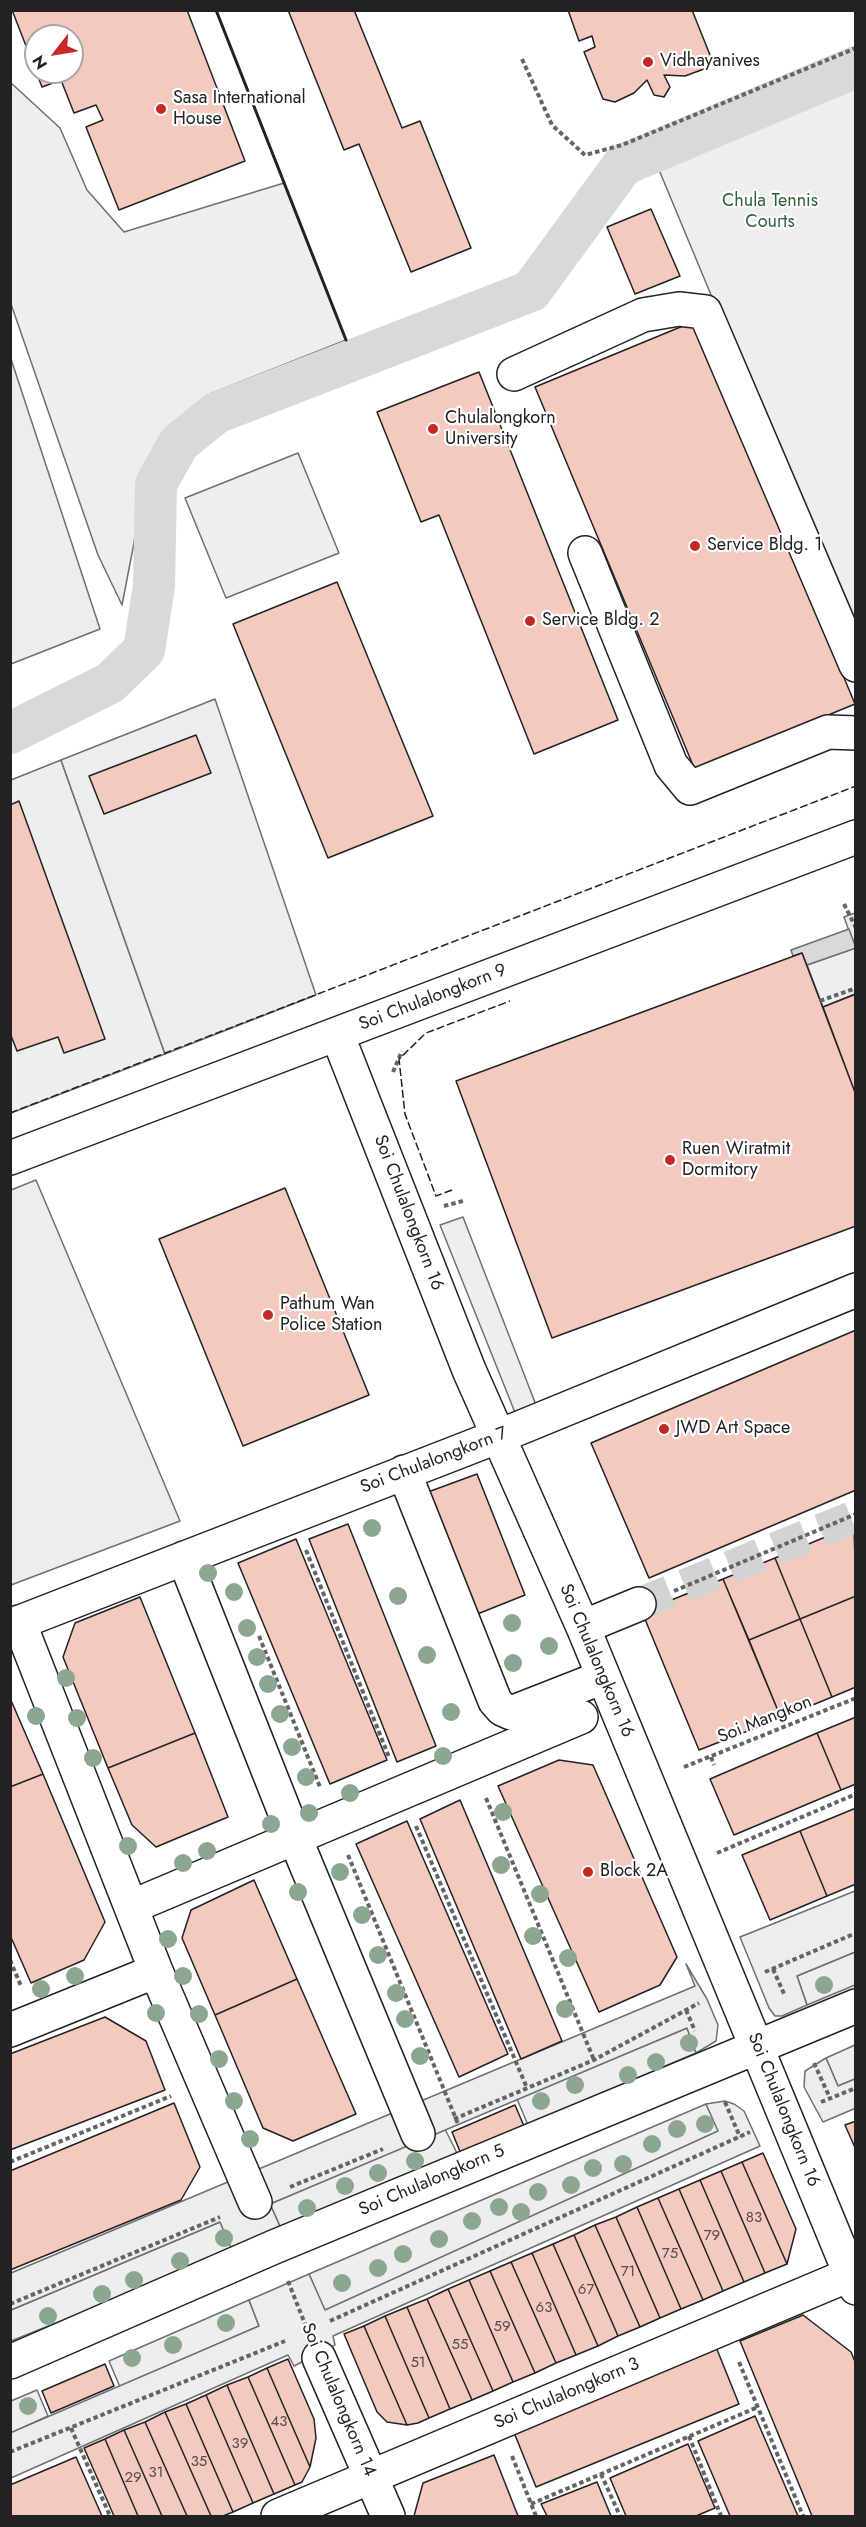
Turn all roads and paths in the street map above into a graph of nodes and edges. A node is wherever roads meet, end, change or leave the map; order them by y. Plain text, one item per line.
1 (855, 48) edge
2 (522, 59) dead end
3 (514, 374) dead end
4 (585, 553) dead end
5 (855, 665) edge
6 (855, 733) edge
7 (855, 837) edge
8 (844, 903) dead end
9 (855, 928) edge
10 (855, 988) edge
11 (820, 1001) dead end
12 (337, 1034) junction
13 (10, 1158) edge
14 (855, 1290) edge
15 (497, 1436) junction
16 (404, 1472) junction
17 (855, 1514) edge
18 (184, 1558) junction
19 (672, 1592) dead end
20 (639, 1604) tunnel mouth
21 (15, 1624) edge
22 (583, 1627) junction
23 (257, 1632) dead end
24 (603, 1677) junction
25 (855, 1698) edge
26 (581, 1718) dead end
27 (711, 1756) junction
28 (472, 1763) junction
29 (714, 1765) dead end
30 (684, 1767) dead end
31 (855, 1794) edge
32 (334, 1821) junction
33 (295, 1838) junction
34 (717, 1853) dead end
35 (131, 1907) junction
36 (855, 1933) edge
37 (773, 1969) dead end
38 (156, 1971) junction
39 (855, 2006) edge
40 (686, 2010) dead end
41 (10, 2030) edge
42 (757, 2046) junction
43 (594, 2060) junction
44 (203, 2083) junction
45 (855, 2088) edge
46 (830, 2098) dead end
47 (456, 2118) junction
48 (458, 2124) dead end
49 (418, 2134) junction
50 (740, 2137) dead end
51 (10, 2162) edge
52 (255, 2202) junction
53 (854, 2278) edge
54 (288, 2283) dead end
55 (11, 2305) edge
56 (725, 2327) junction
57 (313, 2345) junction
58 (10, 2362) edge
59 (758, 2407) junction
60 (499, 2423) junction
61 (71, 2428) junction
62 (689, 2436) junction
63 (10, 2452) edge
64 (601, 2474) junction
65 (371, 2477) junction
66 (531, 2505) junction
67 (110, 2517) edge
68 (278, 2517) edge
69 (388, 2517) edge
70 (536, 2517) edge
71 (620, 2517) edge
72 (721, 2517) edge
73 (803, 2517) edge

1 - 2 path
3 - 5 street
4 - 6 street
7 - 12 street, Soi Chulalongkorn 9
8 - 9 path
10 - 11 path
12 - 13 street, Soi Chulalongkorn 9
12 - 15 street, Soi Chulalongkorn 16
14 - 15 street, Soi Chulalongkorn 7
15 - 16 street, Soi Chulalongkorn 7
15 - 22 street, Soi Chulalongkorn 16
16 - 18 street, Soi Chulalongkorn 7
16 - 24 street
17 - 19 path
18 - 21 street, Soi Chulalongkorn 7
18 - 33 street
20 - 22 street
21 - 35 street
22 - 24 street, Soi Chulalongkorn 16
23 - 32 path
24 - 42 street, Soi Chulalongkorn 16
25 - 27 path, Soi Mangkon
26 - 28 street
27 - 29 path
27 - 30 path, Soi Mangkon
28 - 32 street
28 - 43 path
31 - 34 path
32 - 33 street
32 - 47 path
33 - 35 street
33 - 49 street
35 - 38 street
36 - 37 path
38 - 41 street
38 - 44 street
39 - 42 street, Soi Chulalongkorn 5
40 - 43 path
42 - 53 street, Soi Chulalongkorn 16
42 - 58 street, Soi Chulalongkorn 5
43 - 47 path
44 - 51 path
44 - 52 street
45 - 46 path
47 - 48 path
47 - 49 path
49 - 52 path
50 - 57 path
52 - 55 path
53 - 56 street, Soi Chulalongkorn 3
54 - 57 path, Soi Chulalongkorn 14
56 - 59 path
56 - 60 street, Soi Chulalongkorn 3
57 - 61 path
57 - 65 street, Soi Chulalongkorn 14
59 - 62 path
59 - 73 path
60 - 65 street, Soi Chulalongkorn 3
60 - 66 path
61 - 63 path
61 - 67 path
62 - 64 path
62 - 72 path
64 - 66 path
64 - 71 path
65 - 68 street, Soi Chulalongkorn 3
65 - 69 street, Soi Chulalongkorn 14
66 - 70 path

